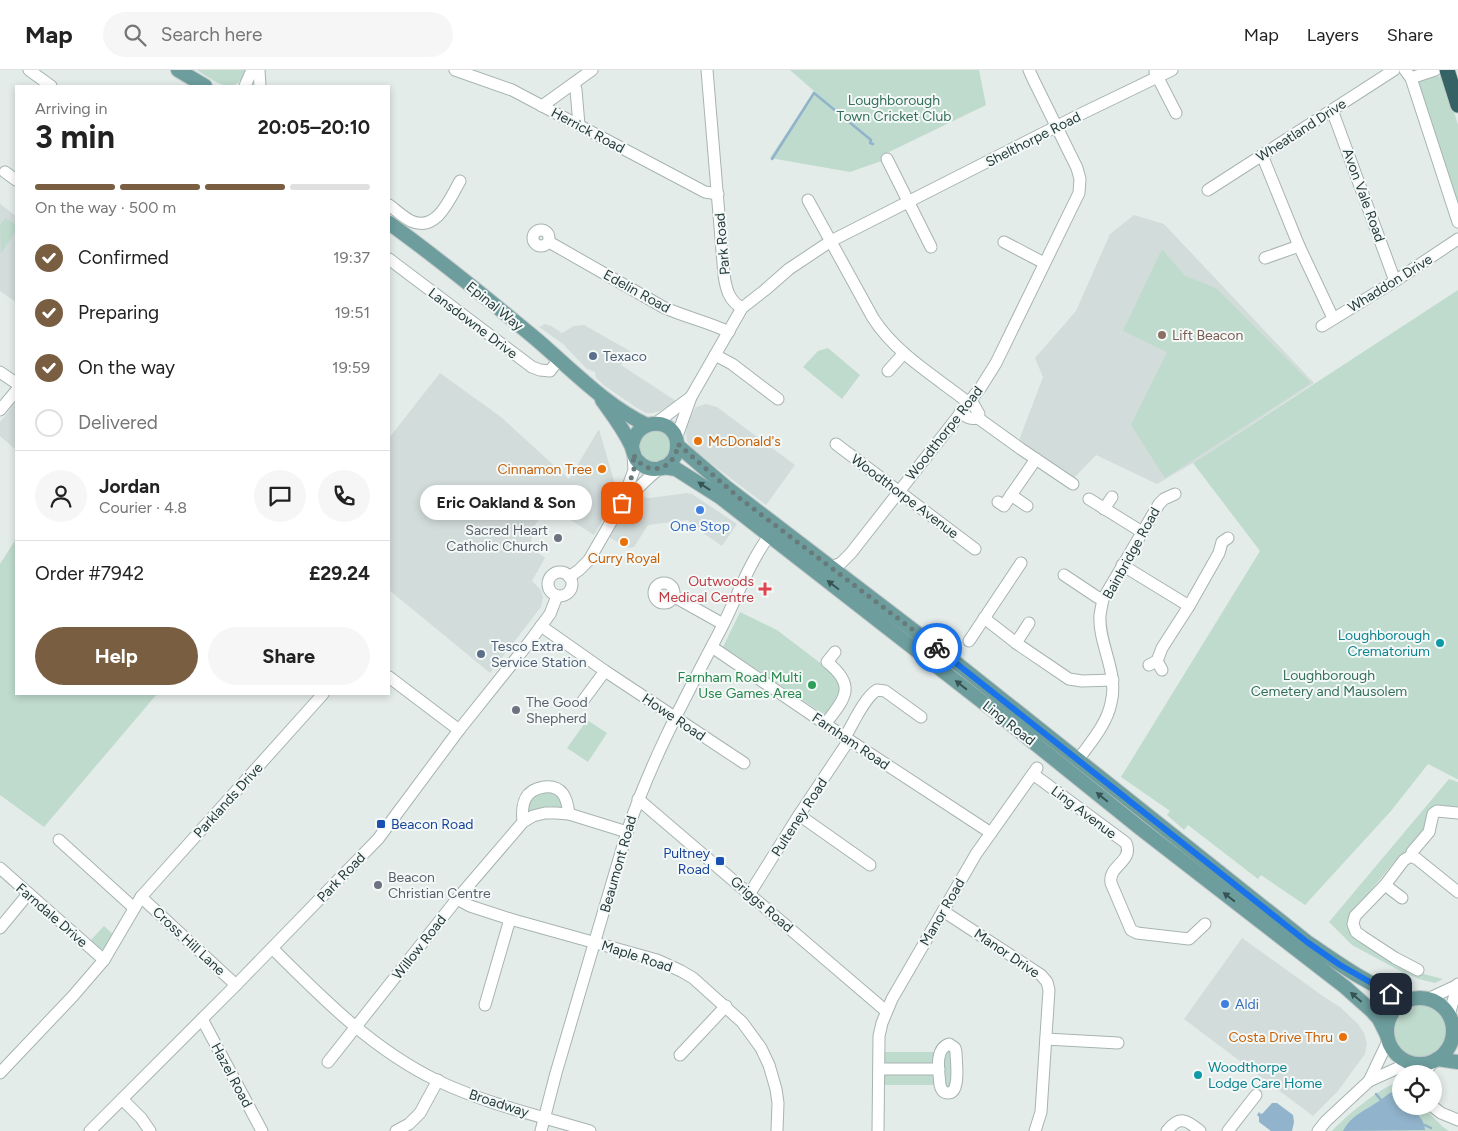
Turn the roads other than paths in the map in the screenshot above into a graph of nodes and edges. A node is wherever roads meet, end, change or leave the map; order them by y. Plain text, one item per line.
1 (29, 70) edge
2 (178, 70) edge
3 (252, 70) edge
4 (259, 70) edge
5 (455, 70) edge
6 (592, 70) edge
7 (707, 70) edge
8 (1029, 70) edge
9 (1172, 70) edge
10 (1394, 70) edge
11 (1435, 70) edge
12 (1447, 70) edge
13 (1156, 73) edge
14 (1408, 74) edge
15 (574, 83) junction
16 (199, 84) edge
17 (51, 85) edge
18 (245, 85) edge
19 (260, 85) edge
20 (1458, 105) edge
21 (542, 106) junction
22 (1332, 110) junction
23 (1176, 113) dead end
24 (579, 125) junction
25 (1057, 128) junction
26 (1262, 155) junction
27 (887, 158) dead end
28 (5, 172) dead end
29 (15, 179) edge
30 (460, 180) dead end
31 (1208, 190) dead end
32 (718, 194) junction
33 (808, 200) dead end
34 (908, 203) junction
35 (390, 206) edge
36 (1458, 222) edge
37 (390, 224) edge
38 (1458, 239) edge
39 (831, 241) junction
40 (549, 242) dead end
41 (1004, 242) dead end
42 (1299, 246) junction
43 (931, 247) dead end
44 (1265, 258) dead end
45 (390, 260) edge
46 (1044, 263) junction
47 (1395, 281) junction
48 (742, 308) junction
49 (1333, 318) junction
50 (1322, 326) dead end
51 (729, 332) junction
52 (904, 353) junction
53 (715, 355) junction
54 (559, 359) junction
55 (0, 372) edge
56 (888, 372) dead end
57 (15, 382) edge
58 (15, 392) edge
59 (597, 393) junction
60 (691, 397) junction
61 (778, 399) dead end
62 (970, 401) junction
63 (0, 410) edge
64 (960, 412) junction
65 (978, 418) junction
66 (652, 424) junction
67 (677, 442) junction
68 (836, 444) dead end
69 (632, 450) junction
70 (1036, 459) junction
71 (661, 468) junction
72 (1073, 484) dead end
73 (898, 492) junction
74 (1177, 494) dead end
75 (1011, 495) junction
76 (1112, 497) dead end
77 (1089, 499) dead end
78 (998, 502) dead end
79 (622, 503) junction
80 (1027, 506) dead end
81 (1104, 509) junction
82 (1142, 532) junction
83 (769, 536) junction
84 (1222, 540) dead end
85 (975, 549) dead end
86 (1021, 563) dead end
87 (1122, 565) junction
88 (831, 567) junction
89 (810, 568) junction
90 (1061, 573) dead end
91 (569, 578) junction
92 (557, 596) junction
93 (673, 596) dead end
94 (1103, 599) junction
95 (1189, 606) junction
96 (984, 618) junction
97 (1029, 623) dead end
98 (724, 624) junction
99 (541, 626) junction
100 (969, 641) dead end
101 (1016, 643) junction
102 (712, 646) junction
103 (835, 652) dead end
104 (1156, 665) dead end
105 (604, 670) junction
106 (390, 678) edge
107 (1113, 680) junction
108 (322, 695) edge
109 (582, 702) dead end
110 (675, 716) junction
111 (922, 717) dead end
112 (826, 723) junction
113 (459, 730) junction
114 (847, 739) junction
115 (1078, 760) junction
116 (744, 763) dead end
117 (1035, 771) joint
118 (638, 799) junction
119 (1458, 813) edge
120 (569, 814) junction
121 (799, 815) junction
122 (522, 822) junction
123 (626, 832) junction
124 (991, 833) junction
125 (59, 840) dead end
126 (1411, 856) junction
127 (870, 865) dead end
128 (0, 868) edge
129 (1384, 885) junction
130 (1458, 892) edge
131 (28, 894) junction
132 (750, 894) junction
133 (141, 897) junction
134 (1402, 898) dead end
135 (457, 899) junction
136 (134, 908) junction
137 (943, 911) junction
138 (510, 919) junction
139 (1205, 924) dead end
140 (0, 928) edge
141 (595, 943) junction
142 (272, 948) junction
143 (104, 960) junction
144 (1418, 970) dead end
145 (1458, 984) edge
146 (236, 985) junction
147 (1428, 999) junction
148 (1409, 1000) junction
149 (485, 1005) dead end
150 (726, 1006) junction
151 (886, 1011) junction
152 (1449, 1015) junction
153 (202, 1019) junction
154 (355, 1028) junction
155 (1455, 1033) edge
156 (1387, 1038) junction
157 (1046, 1039) junction
158 (1118, 1043) dead end
159 (680, 1055) dead end
160 (328, 1062) dead end
161 (1458, 1062) edge
162 (1409, 1065) edge
163 (1418, 1065) edge
164 (1433, 1065) edge
165 (879, 1069) junction
166 (939, 1069) dead end
167 (1392, 1070) edge
168 (0, 1073) edge
169 (438, 1080) junction
170 (1368, 1080) junction
171 (122, 1099) junction
172 (1248, 1099) dead end
173 (1442, 1113) edge
174 (544, 1117) junction
175 (1458, 1120) edge
176 (90, 1131) edge
177 (150, 1131) edge
178 (262, 1131) edge
179 (396, 1131) edge
180 (541, 1131) edge
181 (590, 1131) edge
182 (777, 1131) edge
183 (878, 1131) edge
184 (1035, 1131) edge
185 (1167, 1131) edge
186 (1200, 1131) edge
187 (1228, 1131) edge
188 (1318, 1131) edge

1 - 17 street
2 - 16 main road
3 - 18 street
4 - 19 street
5 - 21 street, Herrick Road
6 - 15 street
7 - 32 street, Park Road
8 - 25 street, Woodthorpe Road
9 - 13 street, Shelthorpe Road
10 - 22 street, Wheatland Drive
11 - 14 street
12 - 20 highway
13 - 23 street
13 - 25 street, Shelthorpe Road
14 - 36 street
15 - 21 street
15 - 24 street
21 - 24 street, Herrick Road
22 - 26 street, Wheatland Drive
22 - 47 street, Avon Vale Road
24 - 32 street, Herrick Road
25 - 34 street, Shelthorpe Road
25 - 46 street, Woodthorpe Road
26 - 31 street, Wheatland Drive
26 - 42 street
27 - 34 street
28 - 29 street
30 - 35 street
32 - 48 street, Park Road
33 - 39 street
34 - 39 street, Shelthorpe Road
34 - 43 street
37 - 54 main road, Epinal Way
38 - 47 street, Whaddon Drive
39 - 48 street, Shelthorpe Road
39 - 52 street
40 - 51 street, Edelin Road
41 - 46 street
42 - 44 street
42 - 49 street
45 - 54 street, Lansdowne Drive
46 - 62 street, Woodthorpe Road
47 - 49 street, Whaddon Drive
48 - 51 street
49 - 50 street, Whaddon Drive
51 - 53 street
52 - 56 street
52 - 62 street
53 - 60 street
53 - 61 street
54 - 59 main road, Epinal Way
55 - 57 street
58 - 63 street
59 - 66 main road, Epinal Way
59 - 69 main road, Epinal Way
60 - 66 street
60 - 67 street
62 - 64 street, Woodthorpe Road
62 - 65 street
64 - 65 street
64 - 73 street, Woodthorpe Road
65 - 70 street
66 - 67 main road
66 - 69 main road
67 - 71 main road
67 - 88 main road, Ling Road
68 - 73 street, Woodthorpe Avenue
69 - 71 main road
69 - 79 street, Park Road
70 - 72 street
70 - 75 street
71 - 79 street, Park Road
83 -> 71 main road, Ling Road
73 - 85 street, Woodthorpe Avenue
73 - 88 street, Woodthorpe Road
74 - 82 street, Bainbridge Road
75 - 78 street
75 - 80 street
76 - 81 street
77 - 81 street
79 - 91 street, Park Road
81 - 82 street
82 - 87 street, Bainbridge Road
83 - 89 main road, Ling Road
83 - 98 street, Beaumont Road
84 - 95 street
86 - 96 street
87 - 94 street, Bainbridge Road
87 - 95 street
88 - 89 main road
88 - 115 main road, Ling Road
156 -> 89 main road, Ling Road
90 - 94 street
91 - 92 street, Park Road
91 - 92 street
92 - 99 street, Park Road
93 - 98 street
94 - 107 street, Bainbridge Road
95 - 104 street
96 - 100 street
96 - 101 street
97 - 101 street
98 - 102 street, Beaumont Road
99 - 105 street, Howe Road
99 - 113 street, Park Road
101 - 107 street
102 - 110 street, Beaumont Road
102 - 112 street, Farnham Road
103 - 112 street
105 - 109 street
105 - 110 street, Howe Road
106 - 113 street
107 - 115 street, Bainbridge Road
108 - 133 street, Parklands Drive
110 - 116 street, Howe Road
110 - 118 street, Beaumont Road
111 - 114 street, Pulteney Road
112 - 114 street, Farnham Road
113 - 142 street, Park Road
114 - 121 street, Pulteney Road
114 - 124 street, Farnham Road
115 - 148 main road, Ling Road
117 - 124 street, Manor Road
117 - 139 street, Ling Avenue
118 - 123 street, Beaumont Road
118 - 132 street, Griggs Road
119 - 126 street
120 - 122 street, Willow Road
120 - 122 street
120 - 123 street, Willow Road
121 - 127 street
121 - 132 street, Pulteney Road
122 - 135 street, Willow Road
123 - 141 street, Beaumont Road
124 - 137 street, Manor Road
125 - 136 street
126 - 129 street
126 - 130 street
128 - 131 street, Farndale Drive
129 - 134 street
129 - 144 street
131 - 140 street
131 - 143 street, Farndale Drive
132 - 151 street, Griggs Road
133 - 136 street, Parklands Drive
133 - 146 street, Cross Hill Lane
135 - 138 street, Maple Road
135 - 154 street, Willow Road
136 - 143 street, Parklands Drive
137 - 151 street, Manor Road
137 - 157 street, Manor Drive
138 - 141 street, Maple Road
138 - 149 street
141 - 150 street, Maple Road
141 - 174 street, Beaumont Road
142 - 146 street, Park Road
142 - 154 street, Broadway
143 - 168 street, Parklands Drive
145 - 147 street
145 - 152 street
146 - 153 street, Park Road
147 - 148 main road
147 - 152 main road
148 - 156 main road
150 - 159 street
150 - 182 street, Maple Road
151 - 165 street, Manor Road
152 - 155 main road
153 - 171 street, Park Road
153 - 178 street, Hazel Road
154 - 160 street
154 - 169 street, Broadway
155 - 164 main road
156 - 162 main road
156 - 170 street
157 - 158 street
157 - 184 street, Manor Drive
161 - 164 main road
163 - 164 main road
165 - 166 street
165 - 183 street, Manor Road
167 - 170 street
169 - 174 street, Broadway
169 - 179 street
170 - 188 street
171 - 176 street, Park Road
171 - 177 street
172 - 187 street
173 - 175 street
174 - 180 street, Beaumont Road
174 - 181 street, Broadway
185 - 186 street

